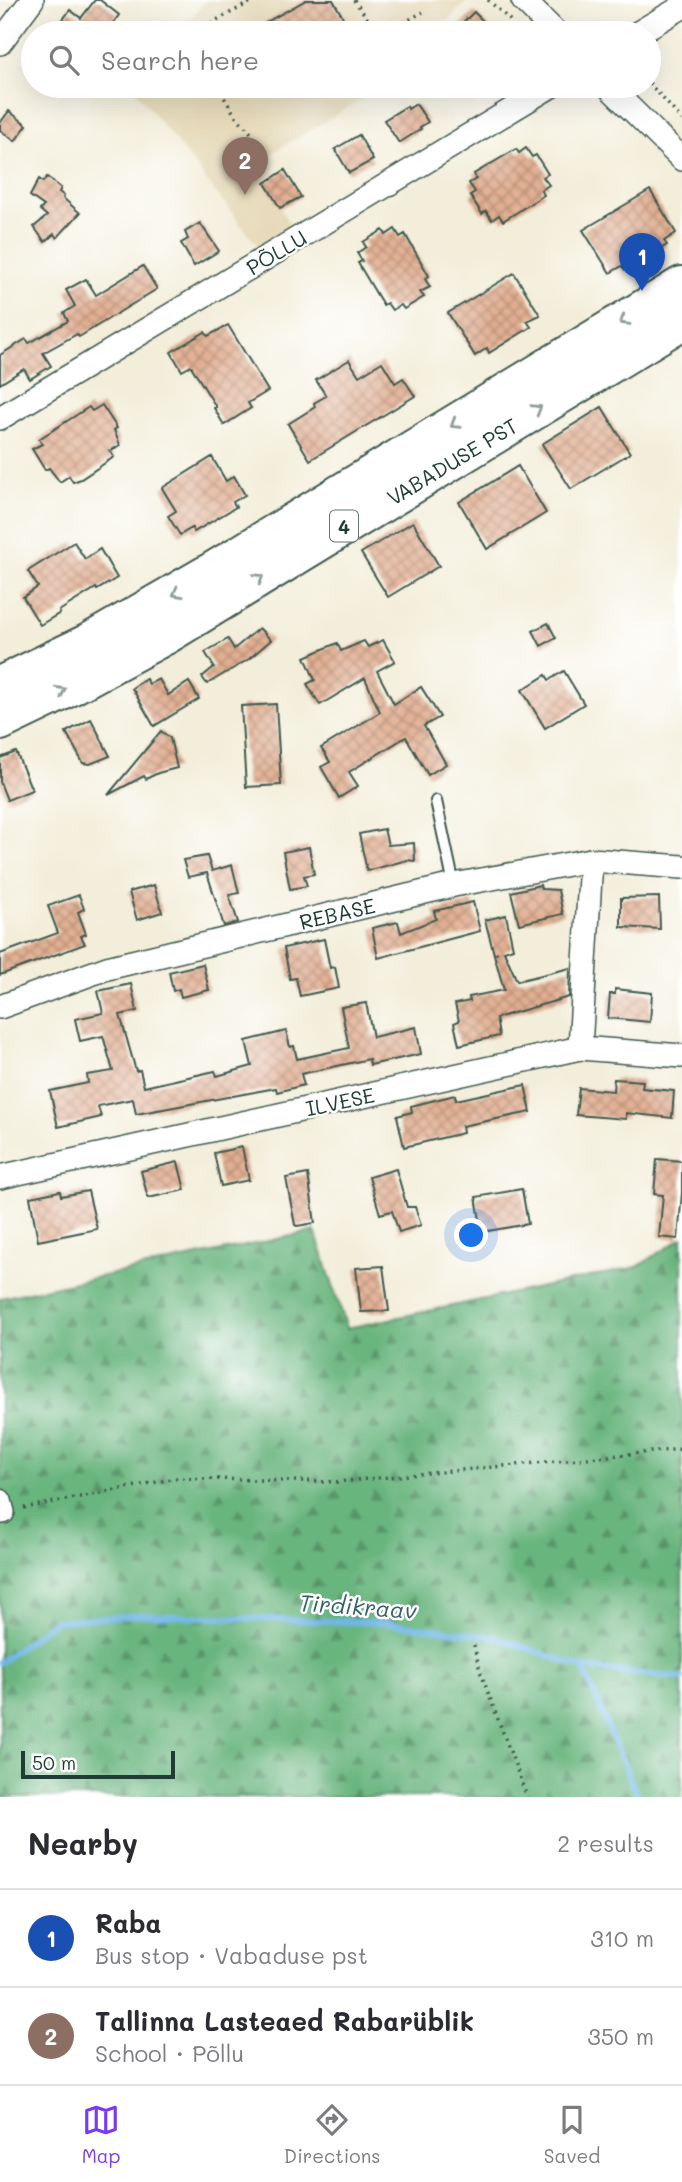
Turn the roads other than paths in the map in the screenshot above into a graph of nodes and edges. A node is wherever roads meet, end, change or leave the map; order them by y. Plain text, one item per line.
1 (32, 0) edge
2 (523, 0) edge
3 (682, 7) edge
4 (544, 21) edge
5 (658, 21) edge
6 (0, 43) edge
7 (531, 98) edge
8 (620, 98) edge
9 (682, 159) edge
10 (682, 286) edge
11 (682, 320) edge
12 (0, 418) edge
13 (0, 687) edge
14 (0, 721) edge
15 (436, 801) dead end
16 (591, 860) junction
17 (682, 867) edge
18 (454, 885) junction
19 (0, 1007) edge
20 (580, 1048) junction
21 (682, 1056) edge
22 (0, 1177) edge

1 - 6 street
2 - 4 street
3 - 5 street
7 - 12 street, PÕLLU
8 - 9 street
10 -> 13 highway, VABADUSE PST / 4
14 -> 11 highway, VABADUSE PST / 4
15 - 18 lane
16 - 17 street, REBASE
16 - 18 street, REBASE
16 - 20 street
18 - 19 street, REBASE
20 - 21 street, ILVESE
20 - 22 street, ILVESE

